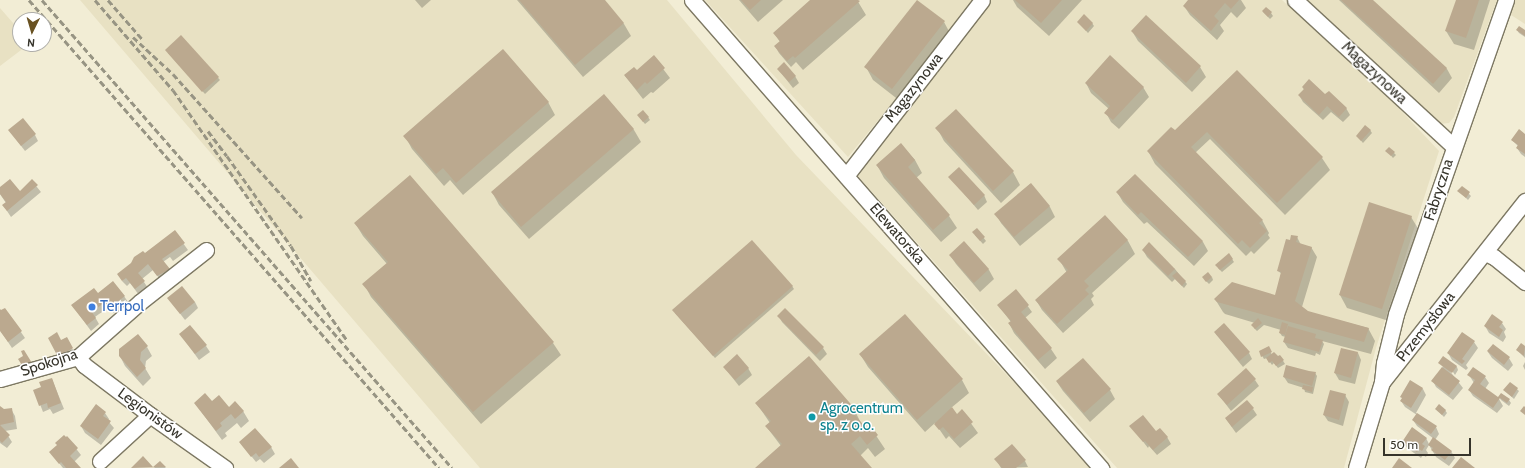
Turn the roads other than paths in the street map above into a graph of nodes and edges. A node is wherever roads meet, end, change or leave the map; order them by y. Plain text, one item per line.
1 (692, 0) edge
2 (982, 0) edge
3 (1295, 0) edge
4 (1506, 0) edge
5 (1453, 146) junction
6 (846, 176) junction
7 (1525, 200) edge
8 (206, 250) dead end
9 (1485, 253) junction
10 (1525, 282) edge
11 (1393, 325) junction
12 (1414, 342) junction
13 (78, 357) junction
14 (0, 379) edge
15 (1382, 382) junction
16 (150, 415) junction
17 (100, 460) dead end
18 (225, 468) edge
19 (1101, 468) edge
20 (1356, 468) edge

1 - 6 street, Elewatorska
2 - 6 street, Magazynowa
3 - 5 street, Magazynowa
4 - 5 street, Fabryczna
5 - 11 street, Fabryczna
6 - 19 street, Elewatorska
7 - 9 street, Przemysłowa
8 - 13 street, Spokojna
9 - 10 street
9 - 12 street, Przemysłowa
11 - 12 street
11 - 15 street, Fabryczna
12 - 15 street, Przemysłowa
13 - 14 street, Spokojna
13 - 16 street, Legionistów
15 - 20 street, Przemysłowa
16 - 17 street
16 - 18 street, Legionistów

